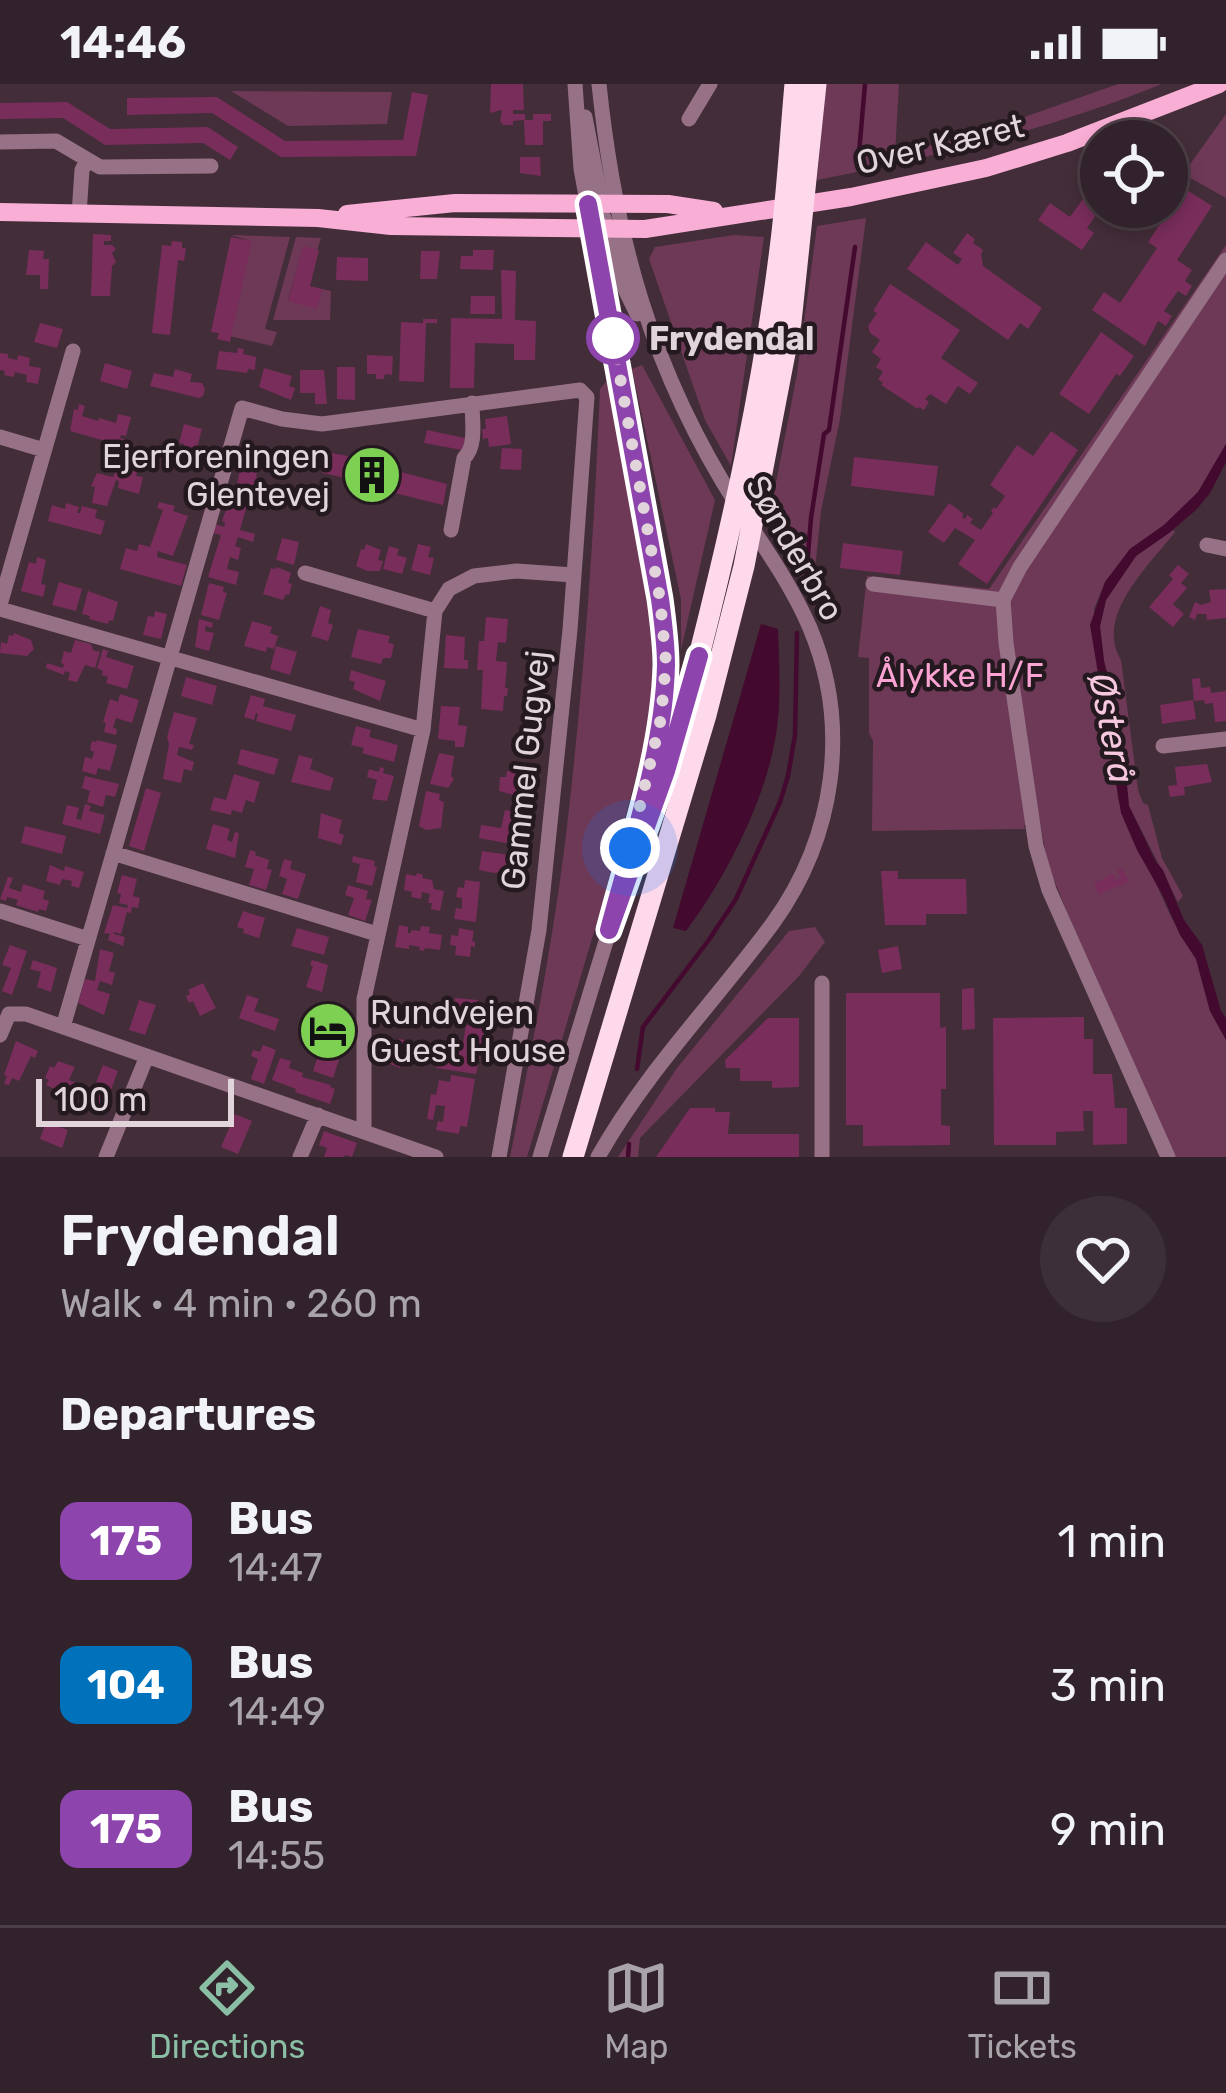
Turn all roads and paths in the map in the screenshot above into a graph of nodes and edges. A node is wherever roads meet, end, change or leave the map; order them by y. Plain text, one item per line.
1 (577, 84) edge
2 (599, 84) edge
3 (710, 84) edge
4 (794, 84) edge
5 (815, 84) edge
6 (1219, 84) edge
7 (689, 119) dead end
8 (0, 142) edge
9 (86, 160) junction
10 (211, 166) dead end
11 (602, 204) junction
12 (0, 212) edge
13 (736, 213) junction
14 (79, 214) junction
15 (318, 218) junction
16 (608, 229) junction
17 (1226, 260) edge
18 (73, 351) dead end
19 (472, 403) junction
20 (0, 437) edge
21 (44, 450) junction
22 (451, 530) dead end
23 (1208, 545) dead end
24 (1226, 549) edge
25 (305, 572) dead end
26 (574, 575) junction
27 (873, 584) dead end
28 (1003, 600) junction
29 (0, 607) edge
30 (435, 611) junction
31 (699, 656) joint
32 (170, 657) junction
33 (424, 730) junction
34 (1226, 740) edge
35 (1163, 746) dead end
36 (113, 853) junction
37 (0, 911) edge
38 (609, 930) junction
39 (376, 934) junction
40 (88, 939) junction
41 (821, 983) dead end
42 (63, 1027) junction
43 (0, 1035) edge
44 (147, 1056) junction
45 (318, 1114) junction
46 (364, 1131) junction
47 (106, 1157) edge
48 (300, 1157) edge
49 (436, 1157) edge
50 (499, 1157) edge
51 (540, 1157) edge
52 (573, 1157) edge
53 (598, 1157) edge
54 (822, 1157) edge
55 (1168, 1157) edge

1 - 11 street
2 - 11 street
3 - 7 street
4 - 31 highway
5 - 52 highway
6 - 13 main road, Over Kæret
8 - 9 street
9 - 10 street
9 - 14 street
11 - 13 main road, Over Kæret
11 - 15 main road, Over Kæret
11 - 16 street
11 - 16 street
12 - 14 main road
13 - 16 main road, Over Kæret
14 - 15 main road
15 - 16 main road, Over Kæret
16 - 38 street
16 - 53 street, Sønderbro
17 - 28 street
18 - 21 street
19 - 22 street
19 - 26 street, Gammel Gugvej
19 - 32 street
20 - 21 street
21 - 29 street
23 - 24 street
25 - 30 street
26 - 30 street
26 - 50 street, Gammel Gugvej
27 - 28 street
28 - 55 street
29 - 32 street
30 - 33 street
31 - 38 street
32 - 33 street
32 - 36 street
33 - 39 street
34 - 35 street
36 - 39 street
36 - 40 street
37 - 40 street
38 - 51 street
39 - 46 street
40 - 42 street
41 - 54 street
42 - 43 street
42 - 44 street
44 - 45 street
44 - 47 street
45 - 46 street
45 - 48 street
46 - 49 street

